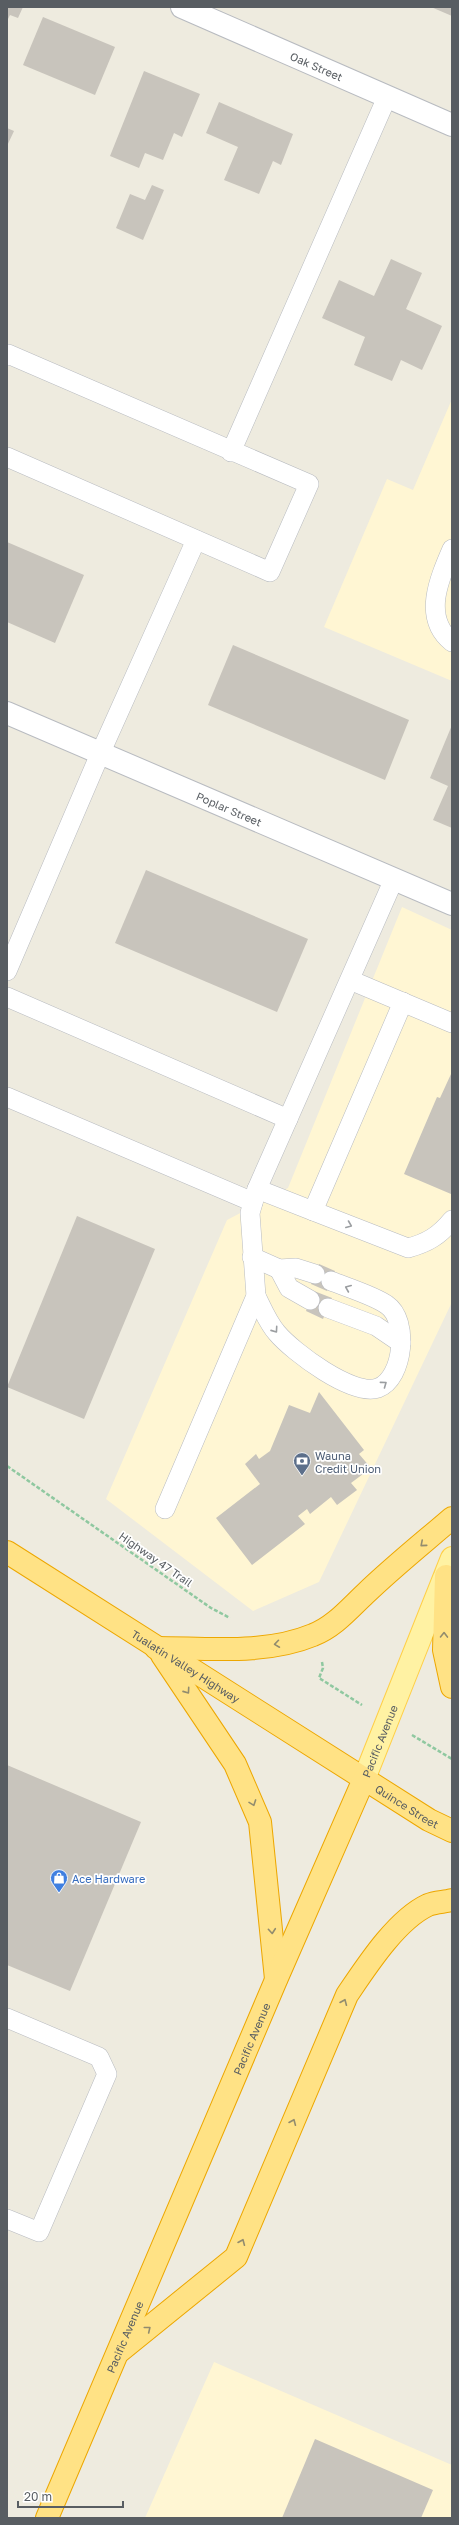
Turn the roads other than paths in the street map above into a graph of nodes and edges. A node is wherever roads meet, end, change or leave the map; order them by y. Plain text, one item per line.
1 (182, 7) edge
2 (387, 97) junction
3 (452, 125) edge
4 (7, 356) edge
5 (231, 452) junction
6 (7, 457) edge
7 (196, 540) junction
8 (452, 549) edge
9 (452, 642) edge
10 (7, 713) edge
11 (100, 754) junction
12 (394, 879) junction
13 (452, 904) edge
14 (7, 970) edge
15 (350, 980) junction
16 (7, 997) edge
17 (403, 1002) junction
18 (452, 1023) edge
19 (7, 1097) edge
20 (288, 1119) junction
21 (255, 1196) junction
22 (313, 1211) junction
23 (452, 1220) edge
24 (252, 1258) junction
25 (279, 1269) junction
26 (256, 1296) junction
27 (310, 1300) dead end
28 (328, 1308) dead end
29 (401, 1343) junction
30 (165, 1509) dead end
31 (452, 1518) edge
32 (7, 1552) edge
33 (449, 1567) edge
34 (156, 1648) junction
35 (452, 1687) edge
36 (364, 1779) junction
37 (452, 1831) edge
38 (452, 1900) edge
39 (276, 1980) junction
40 (7, 2018) edge
41 (7, 2219) edge
42 (117, 2353) junction
43 (47, 2518) edge

1 - 2 street, Oak Street
2 - 3 street, Oak Street
2 - 5 lane
4 - 5 lane
5 - 7 lane
6 - 7 lane
7 - 11 lane
8 - 9 lane
10 - 11 street, Poplar Street
11 - 12 street, Poplar Street
11 - 14 lane
12 - 13 street, Poplar Street
12 - 15 lane
15 - 17 lane
15 - 20 lane
16 - 20 lane
17 - 18 lane
17 - 22 lane
19 - 21 lane
20 - 21 lane
21 - 22 lane
21 - 24 lane
22 -> 23 lane
24 - 25 lane
24 - 26 lane
25 - 27 lane
29 -> 25 lane
26 -> 29 lane
26 - 30 lane
28 - 29 lane
31 -> 34 highway
32 - 34 highway, Tualatin Valley Highway
35 -> 33 highway
33 - 36 main road, Pacific Avenue
34 - 36 highway, Tualatin Valley Highway
34 -> 39 highway
36 - 37 highway, Quince Street
36 - 39 highway, Pacific Avenue
42 -> 38 highway
39 - 42 highway, Pacific Avenue
40 - 41 lane
42 - 43 highway, Pacific Avenue

